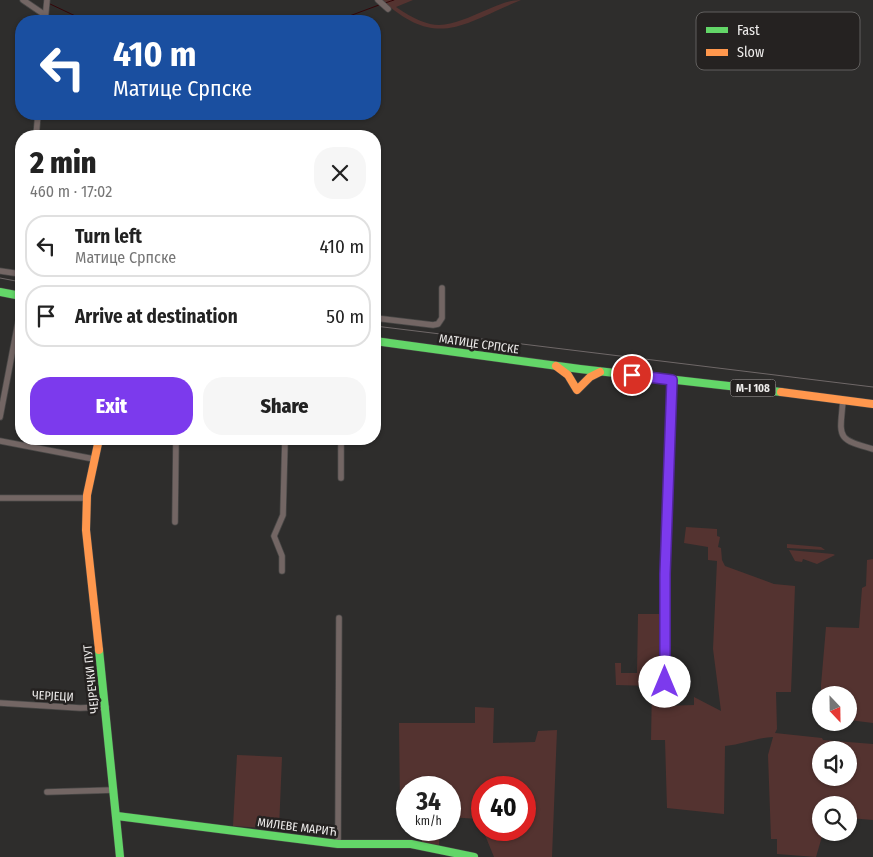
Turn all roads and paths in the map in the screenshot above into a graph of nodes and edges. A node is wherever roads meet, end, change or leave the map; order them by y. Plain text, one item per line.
1 (23, 0) edge
2 (47, 0) edge
3 (378, 0) edge
4 (388, 9) dead end
5 (41, 15) edge
6 (45, 15) edge
7 (0, 271) edge
8 (15, 273) edge
9 (442, 288) dead end
10 (0, 292) edge
11 (15, 294) edge
12 (381, 319) edge
13 (15, 338) edge
14 (381, 343) edge
15 (554, 365) junction
16 (602, 372) junction
17 (672, 380) junction
18 (843, 400) junction
19 (873, 404) edge
20 (0, 417) edge
21 (0, 441) edge
22 (15, 444) edge
23 (21, 445) edge
24 (98, 445) edge
25 (176, 445) edge
26 (285, 445) edge
27 (341, 445) edge
28 (873, 449) edge
29 (94, 459) junction
30 (341, 478) dead end
31 (0, 498) edge
32 (86, 498) junction
33 (175, 522) dead end
34 (282, 571) dead end
35 (339, 618) dead end
36 (665, 682) dead end
37 (0, 703) edge
38 (106, 707) junction
39 (114, 790) junction
40 (47, 792) dead end
41 (117, 816) junction
42 (338, 844) junction
43 (120, 857) edge
44 (474, 857) edge

1 - 5 street
2 - 6 street
3 - 4 street
7 - 8 street
9 - 12 street
10 - 11 street
13 - 20 street
14 - 15 street, МАТИЦЕ СРПСКЕ / M-I 108
15 - 16 street, МАТИЦЕ СРПСКЕ / M-I 108
15 - 16 street
16 - 17 street, M-I 108
17 - 18 street, M-I 108
17 - 36 street
18 - 19 street, M-I 108
18 - 28 street
21 - 22 street
23 - 29 street
24 - 29 street, ЧЕЈРЕЧКИ ПУТ
25 - 33 street
26 - 34 street
27 - 30 street
29 - 32 street, ЧЕЈРЕЧКИ ПУТ
31 - 32 street
32 - 38 street, ЧЕЈРЕЧКИ ПУТ
35 - 42 street
37 - 38 street, ЧЕРЈЕЦИ
38 - 39 street, ЧЕЈРЕЧКИ ПУТ
39 - 40 street
39 - 41 street, ЧЕЈРЕЧКИ ПУТ
41 - 42 street, МИЛЕВЕ МAРИЋ
41 - 43 street, ЧЕЈРЕЧКИ ПУТ
42 - 44 street, МИЛЕВЕ МAРИЋ

